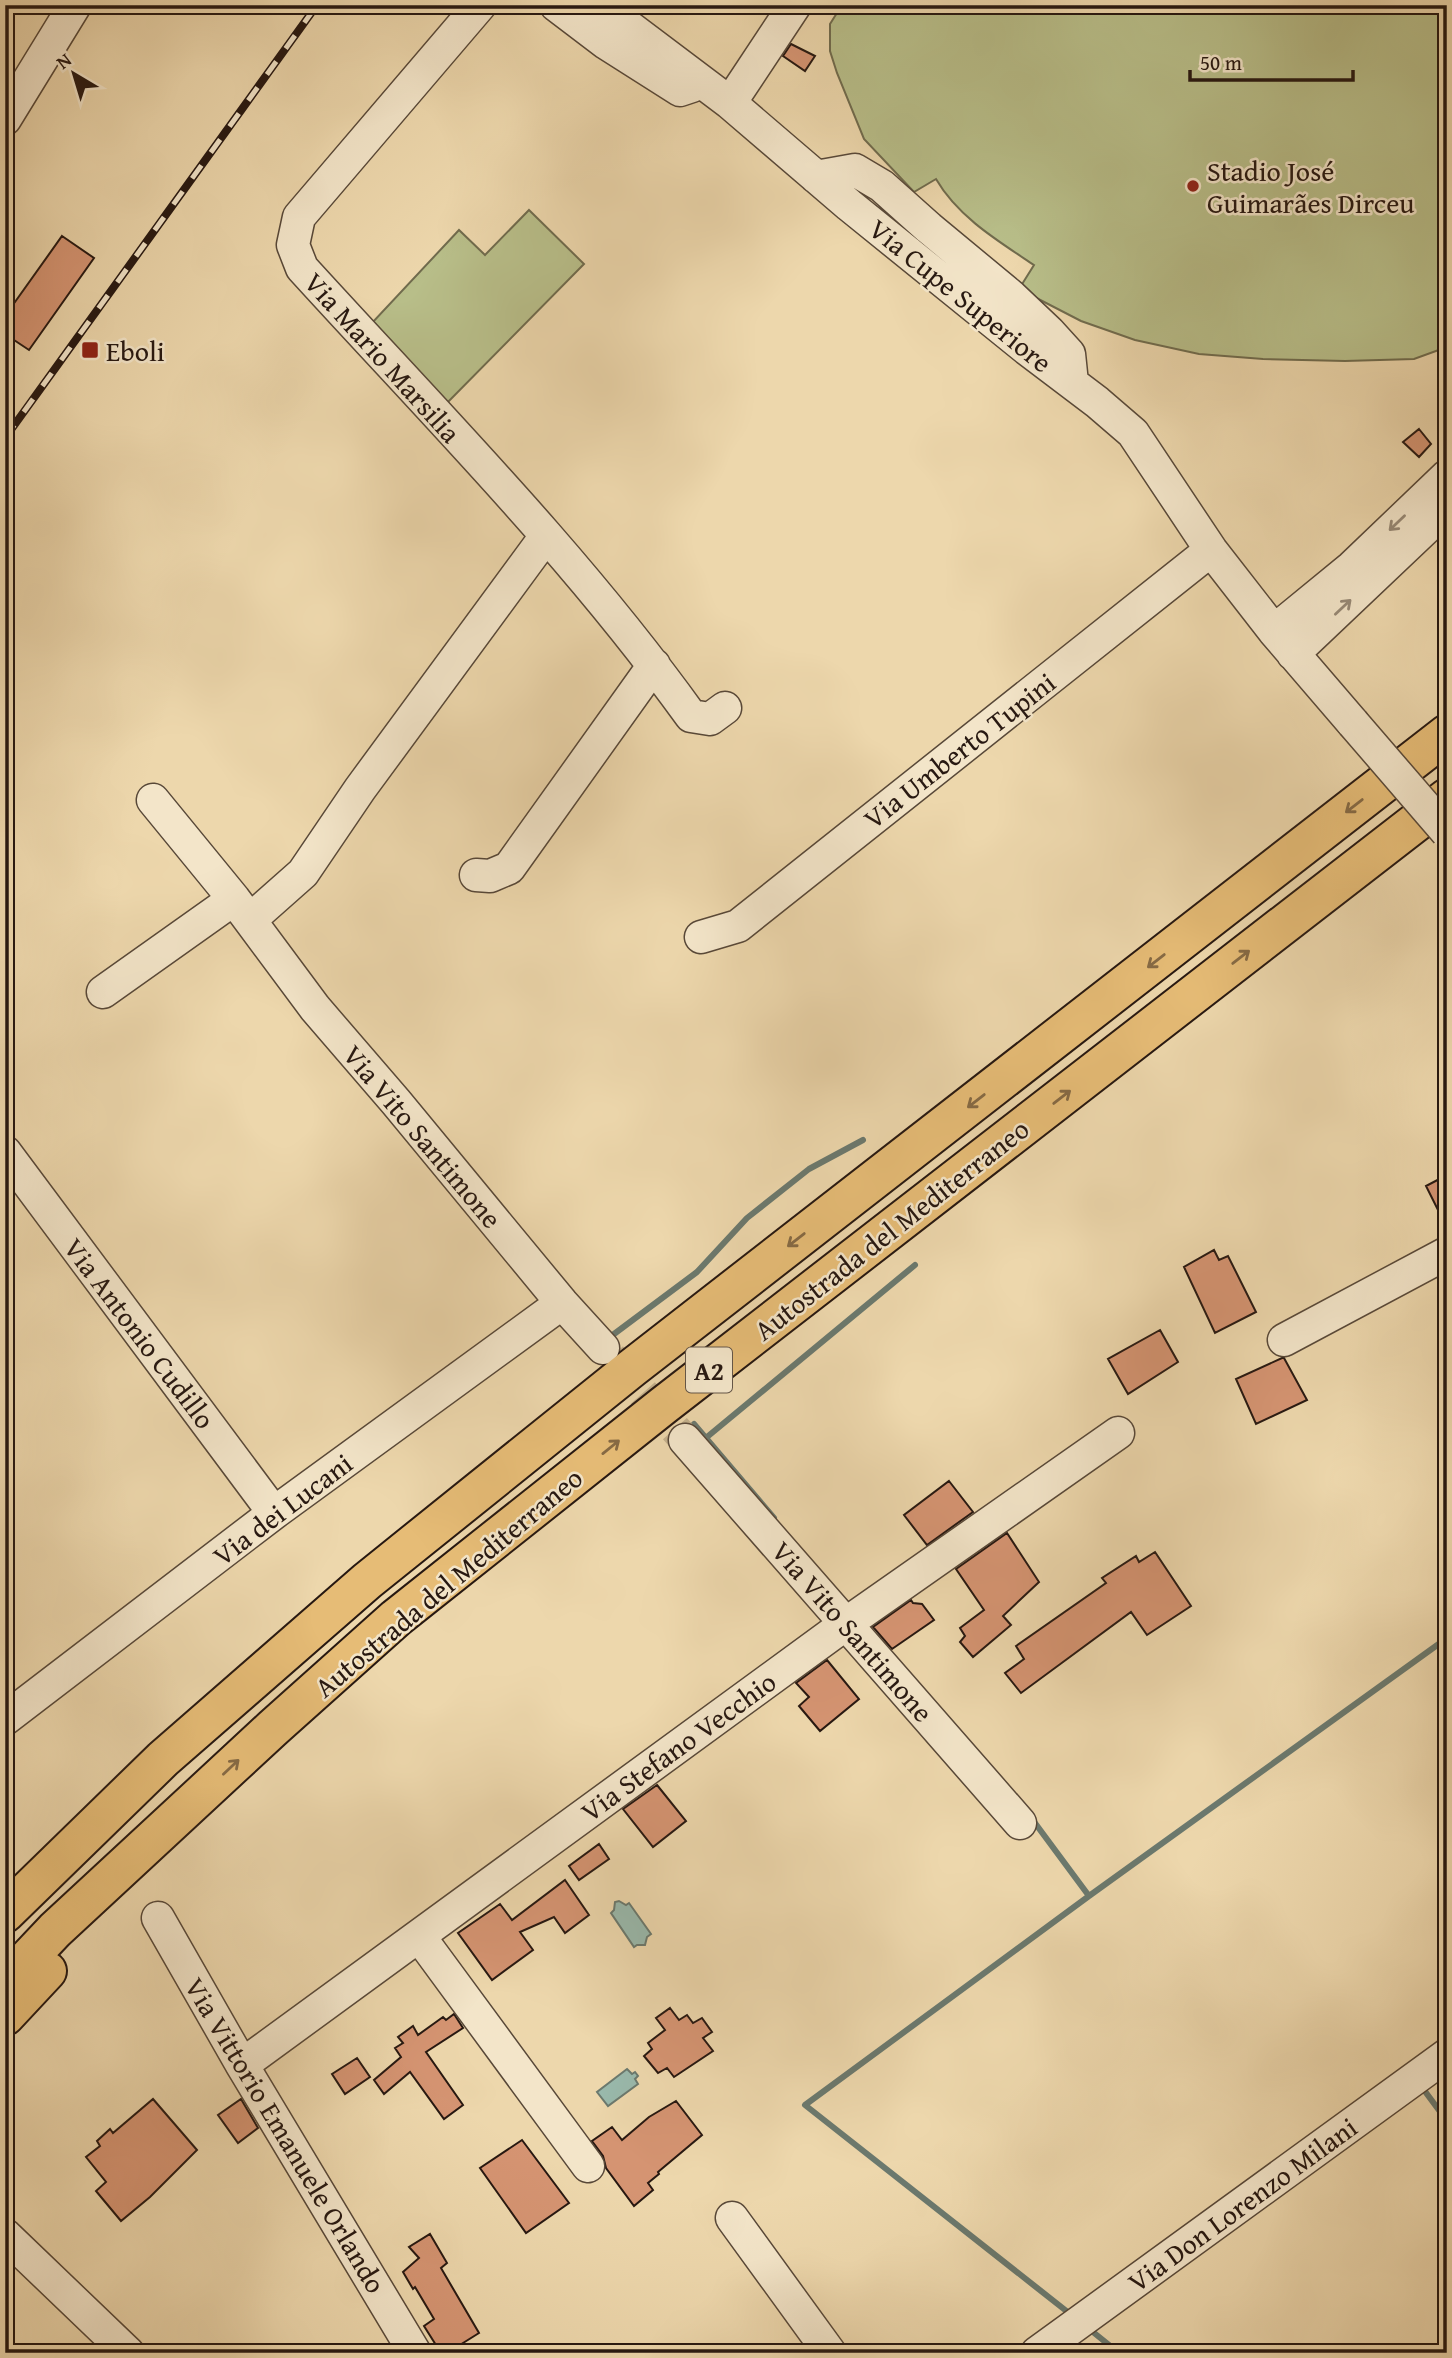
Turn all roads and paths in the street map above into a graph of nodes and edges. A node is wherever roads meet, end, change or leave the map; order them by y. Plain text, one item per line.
1 (75, 5) edge
2 (480, 5) edge
3 (556, 5) edge
4 (600, 5) edge
5 (795, 5) edge
6 (701, 83) junction
7 (730, 103) junction
8 (5, 119) edge
9 (1447, 476) edge
10 (1447, 508) edge
11 (546, 536) junction
12 (1211, 550) junction
13 (1284, 642) junction
14 (654, 664) junction
15 (725, 708) dead end
16 (1447, 734) edge
17 (1447, 798) edge
18 (153, 800) dead end
19 (1447, 832) edge
20 (476, 875) dead end
21 (242, 909) junction
22 (701, 937) dead end
23 (103, 992) dead end
24 (5, 1153) edge
25 (1447, 1253) edge
26 (562, 1303) junction
27 (1284, 1340) dead end
28 (603, 1348) tunnel mouth
29 (1118, 1433) dead end
30 (685, 1440) tunnel mouth
31 (274, 1513) junction
32 (847, 1623) junction
33 (5, 1719) edge
34 (163, 1759) junction
35 (194, 1801) junction
36 (1020, 1823) dead end
37 (5, 1885) edge
38 (5, 1913) edge
39 (158, 1917) dead end
40 (419, 1936) junction
41 (5, 1983) edge
42 (5, 2015) edge
43 (1447, 2055) edge
44 (242, 2065) junction
45 (588, 2166) dead end
46 (732, 2218) dead end
47 (5, 2235) edge
48 (128, 2353) edge
49 (415, 2353) edge
50 (830, 2353) edge
51 (1037, 2353) edge

1 - 8 street
2 - 11 street, Via Mario Marsilia
3 - 6 street
4 - 6 street, Via Cupe Superiore
5 - 7 street
6 - 7 street, Via Cupe Superiore
7 - 12 street, Via Cupe Superiore
9 -> 13 street
13 -> 10 street
11 - 14 street, Via Mario Marsilia
11 - 21 street
12 - 13 street, Via Cupe Superiore
12 - 22 street, Via Umberto Tupini
13 - 19 street, Via Cupe Superiore, bridge
14 - 15 street, Via Mario Marsilia
14 - 20 street
16 -> 34 highway, Autostrada del Mediterraneo / A2
35 -> 17 highway, Autostrada del Mediterraneo / A2
18 - 21 street, Via Vito Santimone
21 - 23 street
21 - 26 street, Via Vito Santimone
24 - 31 street, Via Antonio Cudillo
25 - 27 street
26 - 28 street, Via Vito Santimone
26 - 31 street, Via dei Lucani
29 - 32 street, Via Stefano Vecchio
30 - 32 street, Via Vito Santimone
31 - 33 street, Via dei Lucani
32 - 36 street, Via Vito Santimone
32 - 40 street, Via Stefano Vecchio
34 - 37 highway
34 - 38 highway, Autostrada del Mediterraneo / A2
35 - 41 highway, Autostrada del Mediterraneo / A2
35 - 42 highway
39 - 44 street, Via Vittorio Emanuele Orlando
40 - 44 street, Via Stefano Vecchio
40 - 45 street
43 - 51 street, Via Don Lorenzo Milani
44 - 49 street, Via Vittorio Emanuele Orlando
46 - 50 street
47 - 48 street

